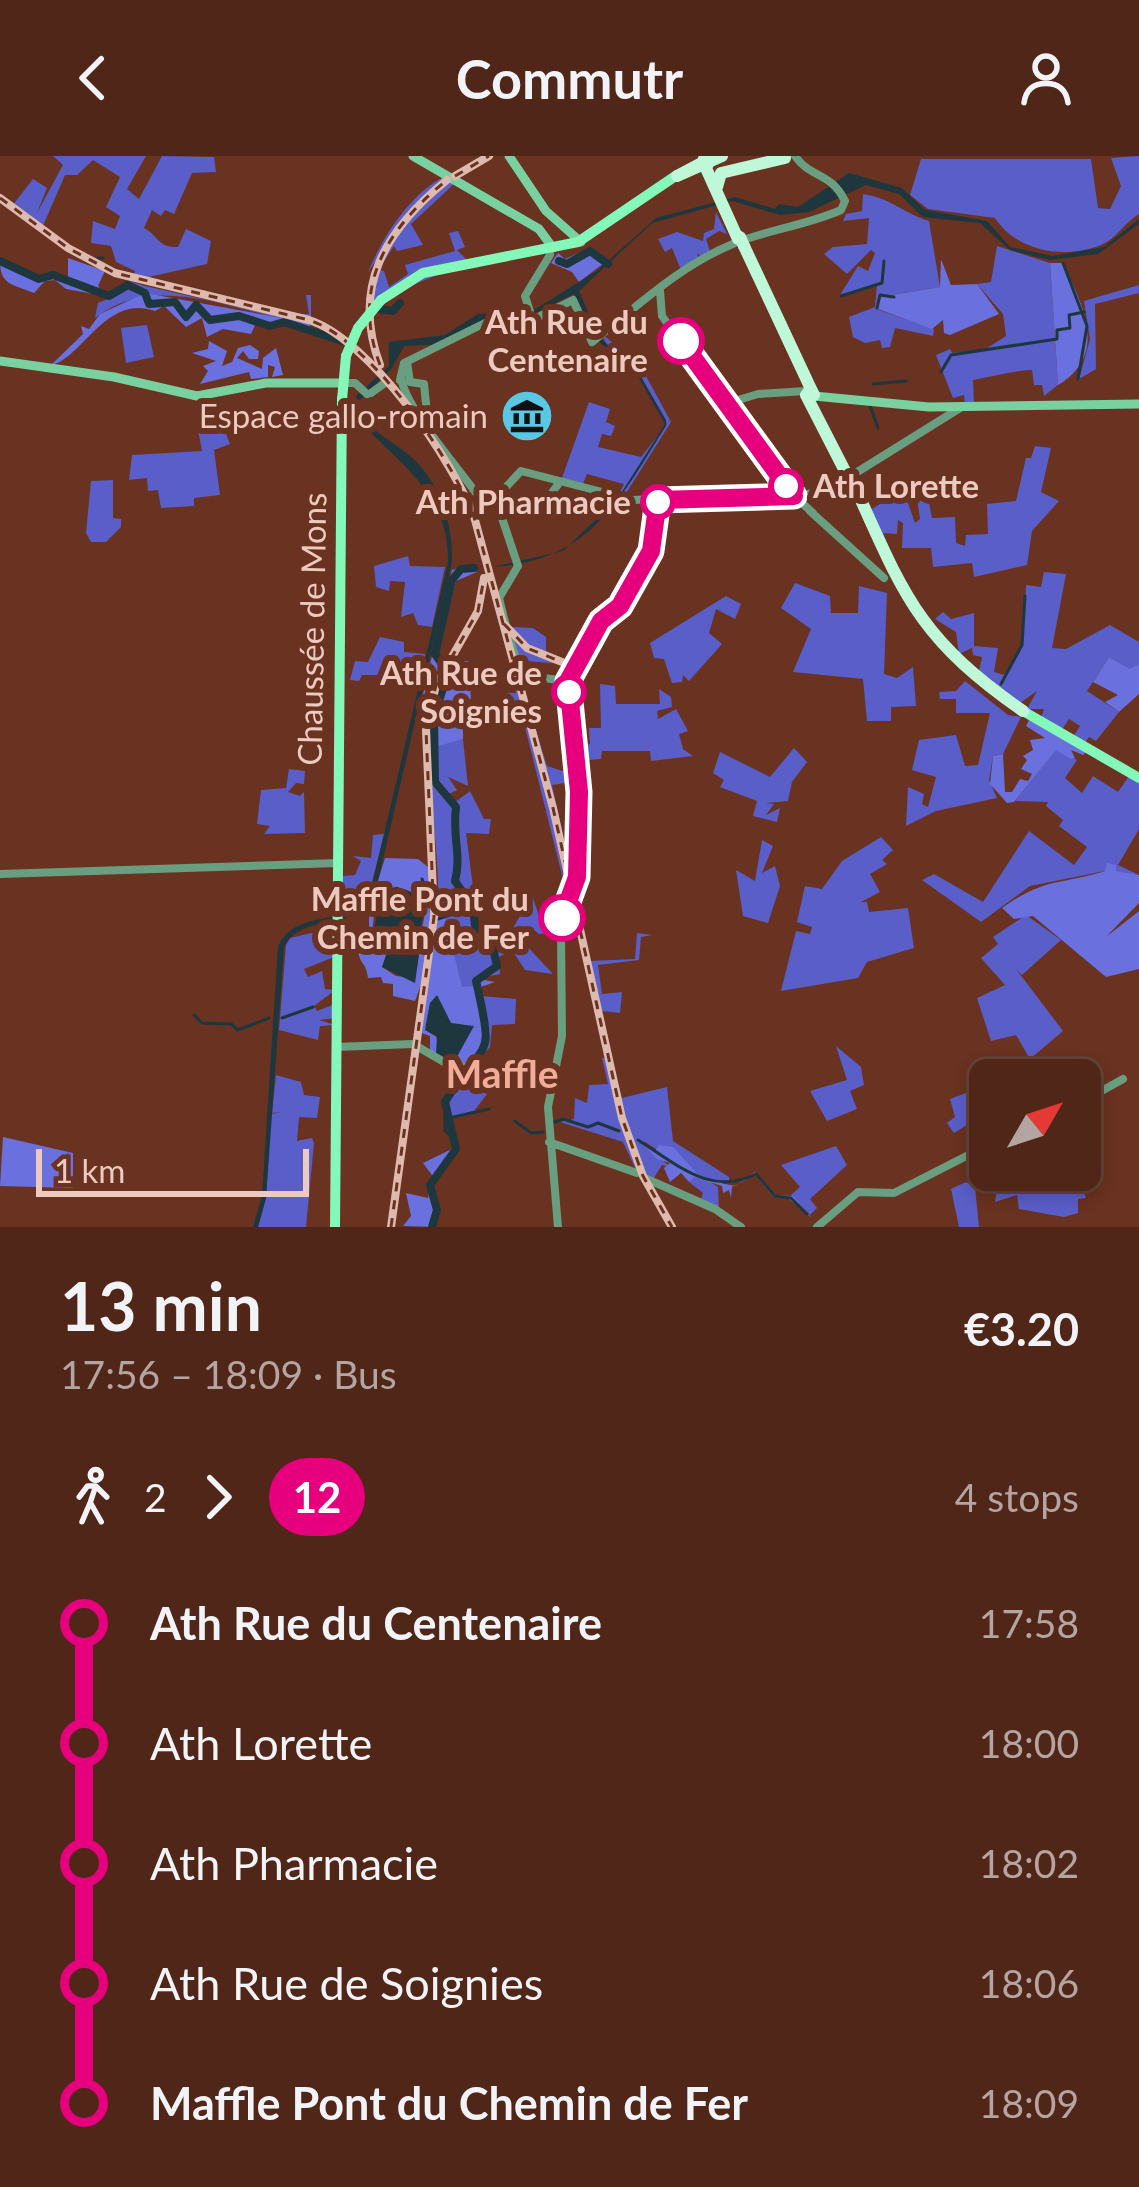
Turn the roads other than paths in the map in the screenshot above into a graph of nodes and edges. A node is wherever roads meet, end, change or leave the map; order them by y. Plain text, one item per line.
1 (413, 156) edge
2 (509, 156) edge
3 (789, 157) edge
4 (706, 159) edge
5 (681, 175) junction
6 (715, 186) junction
7 (577, 242) junction
8 (551, 250) junction
9 (658, 294) junction
10 (532, 315) junction
11 (0, 361) edge
12 (343, 379) junction
13 (403, 382) junction
14 (385, 383) dead end
15 (810, 393) junction
16 (725, 404) junction
17 (1139, 404) edge
18 (961, 408) junction
19 (425, 418) junction
20 (560, 481) junction
21 (792, 496) junction
22 (658, 500) junction
23 (494, 503) junction
24 (886, 574) junction
25 (569, 683) junction
26 (1023, 711) joint
27 (1139, 778) edge
28 (338, 863) junction
29 (0, 874) edge
30 (336, 1047) junction
31 (1123, 1078) dead end
32 (549, 1086) junction
33 (1101, 1091) edge
34 (549, 1142) junction
35 (969, 1155) edge
36 (637, 1173) dead end
37 (647, 1179) dead end
38 (335, 1227) edge
39 (558, 1227) edge
40 (741, 1227) edge
41 (817, 1227) edge

1 - 8 main road
2 - 7 main road
3 - 4 highway
3 - 6 highway
3 - 9 street
4 - 5 highway
4 - 5 highway
4 - 6 highway
5 - 6 highway
5 - 7 main road
6 - 15 highway
7 - 8 main road
8 - 10 street
8 - 12 main road, Chaussée de Mons, bridge
9 - 10 street
9 - 16 street
10 - 13 street
11 - 12 main road
12 - 14 street
12 - 28 main road, Chaussée de Mons
13 - 19 street
13 - 19 street
15 - 16 street
15 - 18 main road
15 - 24 highway
16 - 21 street
17 - 18 main road
18 - 21 street
19 - 23 street
20 - 22 street
20 - 23 street
20 - 23 street
21 - 22 street
21 - 24 street
22 - 25 street
23 - 25 street
24 - 26 highway
25 - 32 street
26 - 27 main road
28 - 29 street
28 - 30 main road, Chaussée de Mons
30 - 32 street
30 - 38 main road, Chaussée de Mons
31 - 33 street
32 - 34 street
34 - 36 street
34 - 39 street
35 - 41 street
37 - 40 street

